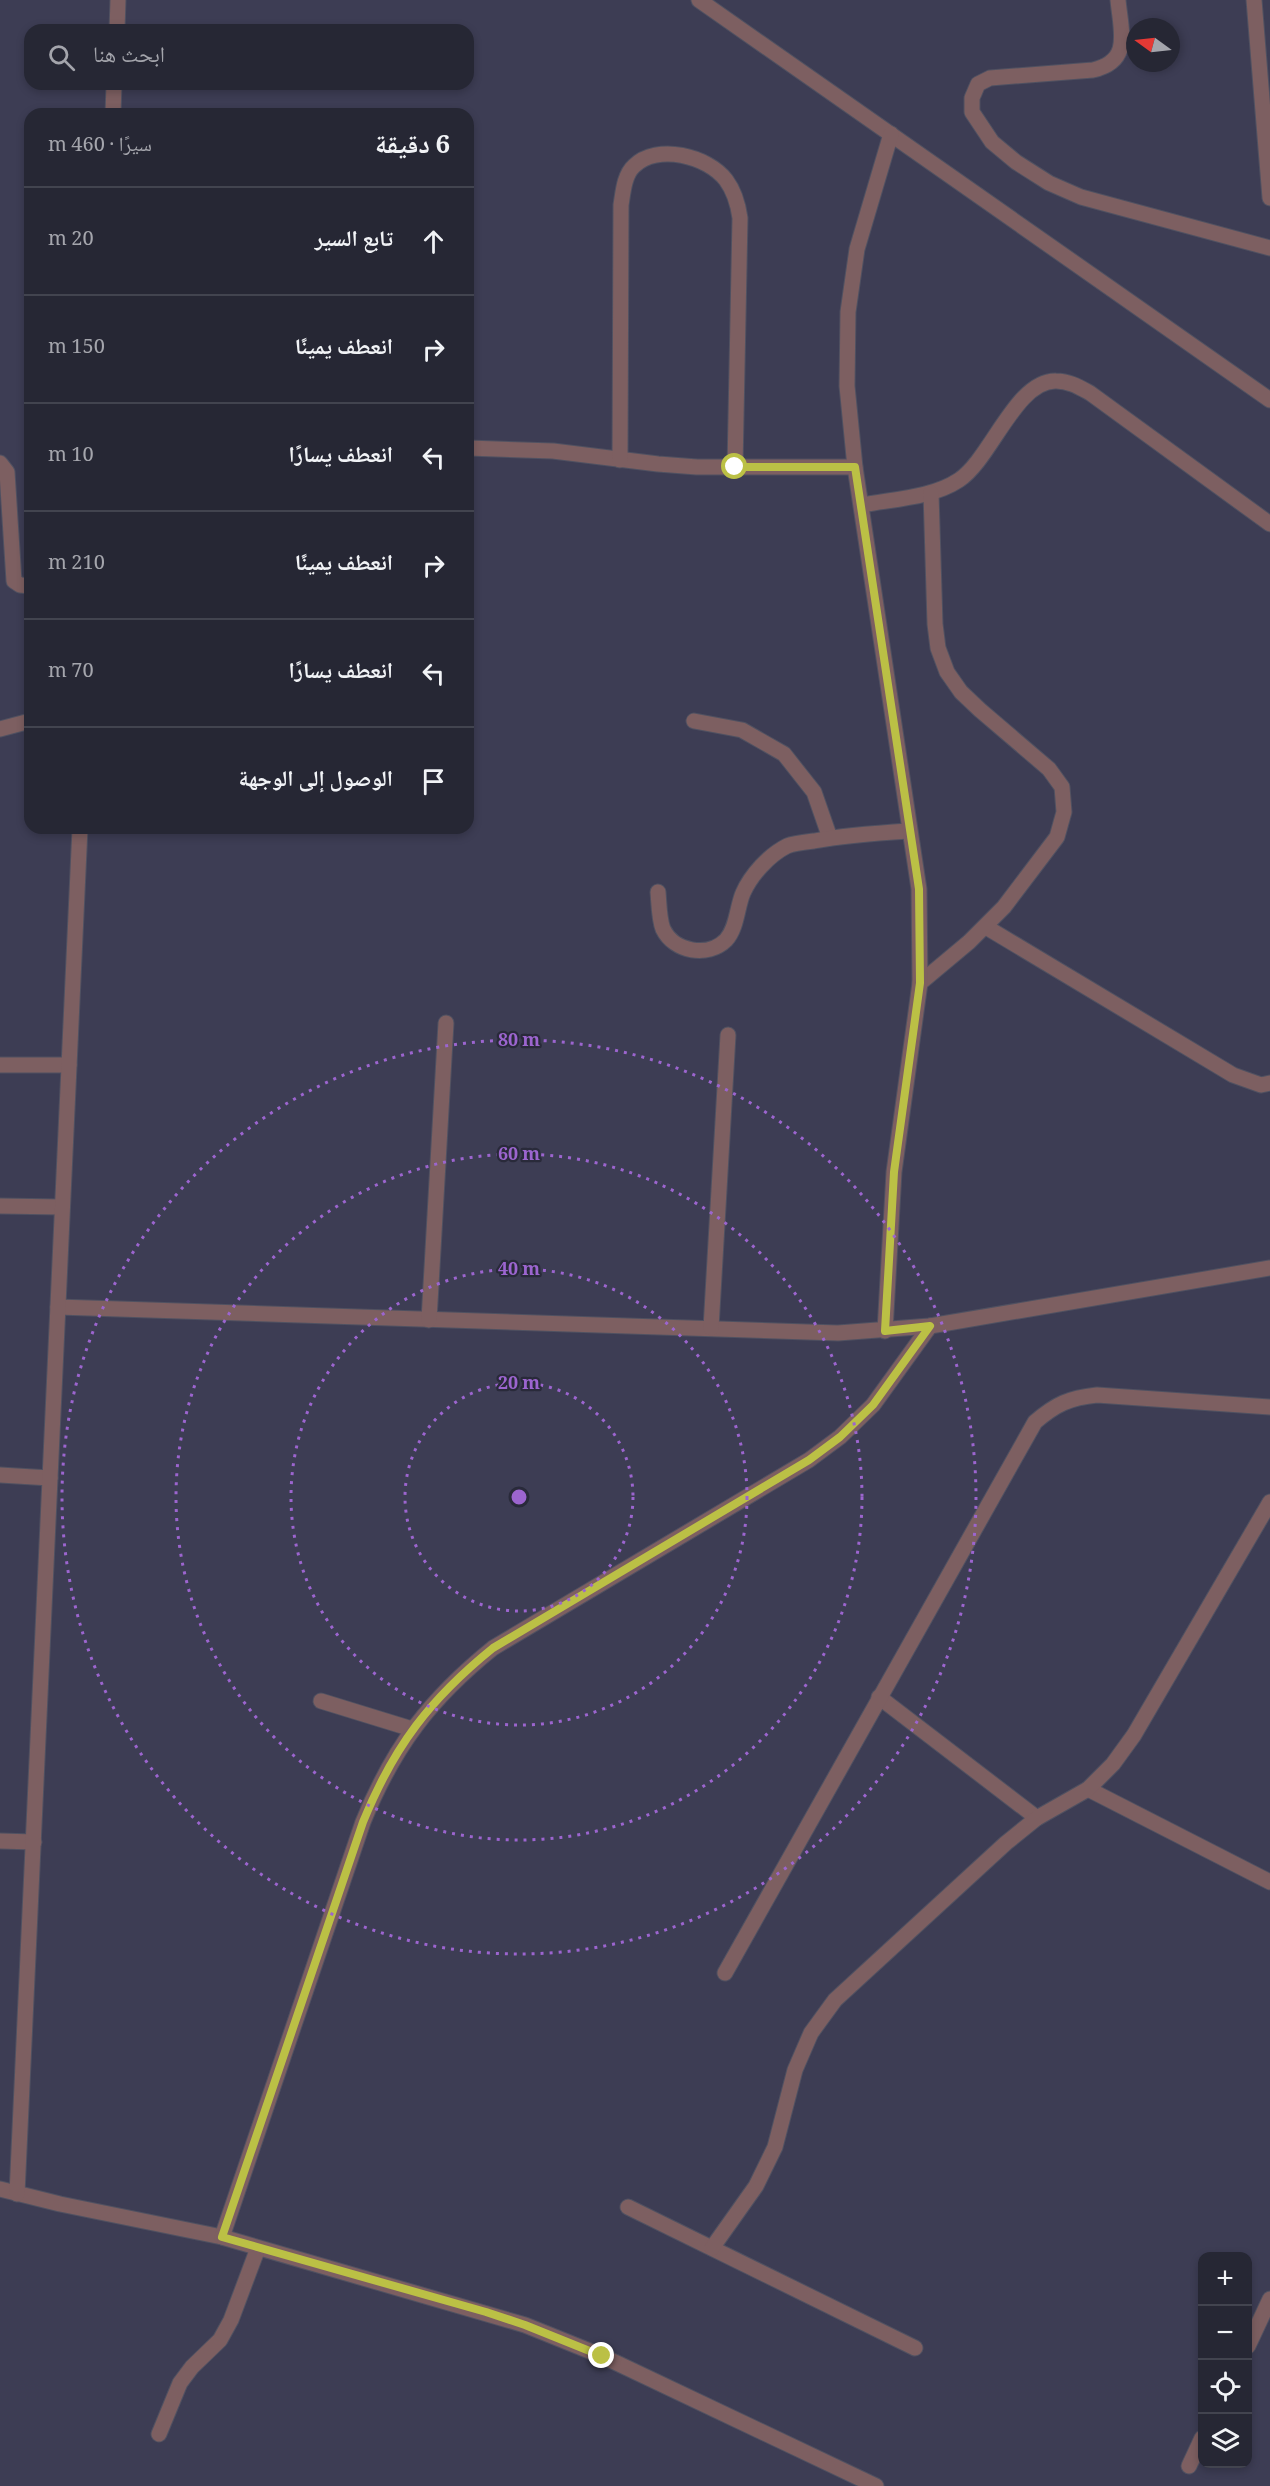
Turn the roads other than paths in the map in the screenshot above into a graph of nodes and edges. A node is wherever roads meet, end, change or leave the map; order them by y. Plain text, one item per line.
1 (118, 0) edge
2 (699, 0) edge
3 (1118, 0) edge
4 (1254, 0) edge
5 (117, 24) edge
6 (114, 90) edge
7 (113, 108) edge
8 (891, 134) junction
9 (1270, 198) edge
10 (1270, 248) edge
11 (1270, 400) edge
12 (474, 448) edge
13 (620, 460) junction
14 (0, 463) edge
15 (735, 467) junction
16 (855, 467) junction
17 (931, 493) junction
18 (862, 505) junction
19 (1270, 524) edge
20 (24, 585) edge
21 (694, 721) dead end
22 (24, 723) edge
23 (0, 729) edge
24 (909, 831) junction
25 (80, 834) edge
26 (830, 838) junction
27 (658, 892) dead end
28 (986, 927) junction
29 (920, 983) junction
30 (446, 1023) dead end
31 (728, 1035) dead end
32 (0, 1065) edge
33 (69, 1065) junction
34 (1270, 1083) edge
35 (0, 1206) edge
36 (62, 1207) junction
37 (1270, 1268) edge
38 (58, 1306) junction
39 (429, 1320) junction
40 (930, 1326) junction
41 (711, 1328) junction
42 (885, 1331) junction
43 (1270, 1407) edge
44 (0, 1475) edge
45 (50, 1478) junction
46 (1270, 1502) edge
47 (879, 1697) junction
48 (321, 1701) dead end
49 (412, 1729) junction
50 (1088, 1789) junction
51 (1037, 1818) junction
52 (0, 1841) edge
53 (34, 1842) junction
54 (1270, 1882) edge
55 (725, 1973) dead end
56 (0, 2189) edge
57 (17, 2194) junction
58 (628, 2207) dead end
59 (222, 2237) junction
60 (258, 2248) junction
61 (712, 2248) junction
62 (1270, 2299) edge
63 (1252, 2337) edge
64 (915, 2348) dead end
65 (159, 2434) dead end
66 (1198, 2448) edge
67 (1189, 2466) dead end
68 (876, 2486) edge

1 - 5 lane
2 - 8 lane
3 - 10 lane
4 - 9 lane
6 - 7 lane
8 - 11 lane
8 - 16 lane
12 - 13 lane
13 - 15 lane
13 - 15 lane
14 - 20 lane
15 - 16 lane
16 - 18 lane
17 - 18 lane
17 - 19 lane
17 - 28 lane
18 - 24 lane
21 - 26 lane
22 - 23 lane
24 - 26 lane
24 - 29 lane
25 - 33 lane
26 - 27 lane
28 - 29 lane
28 - 34 lane
29 - 42 lane
30 - 39 lane
31 - 41 lane
32 - 33 lane
33 - 36 lane
35 - 36 lane
36 - 38 lane
37 - 40 lane
38 - 39 lane
38 - 45 lane
39 - 41 lane
40 - 42 lane
40 - 49 lane
41 - 42 lane
43 - 47 lane
44 - 45 lane
45 - 53 lane
46 - 50 lane
47 - 51 lane
47 - 55 lane
48 - 49 lane
49 - 59 lane
50 - 51 lane
50 - 54 lane
51 - 61 lane
52 - 53 lane
53 - 57 lane
56 - 57 lane
57 - 59 lane
58 - 61 lane
59 - 60 lane
60 - 65 lane
60 - 68 lane
61 - 64 lane
62 - 63 lane
66 - 67 lane

